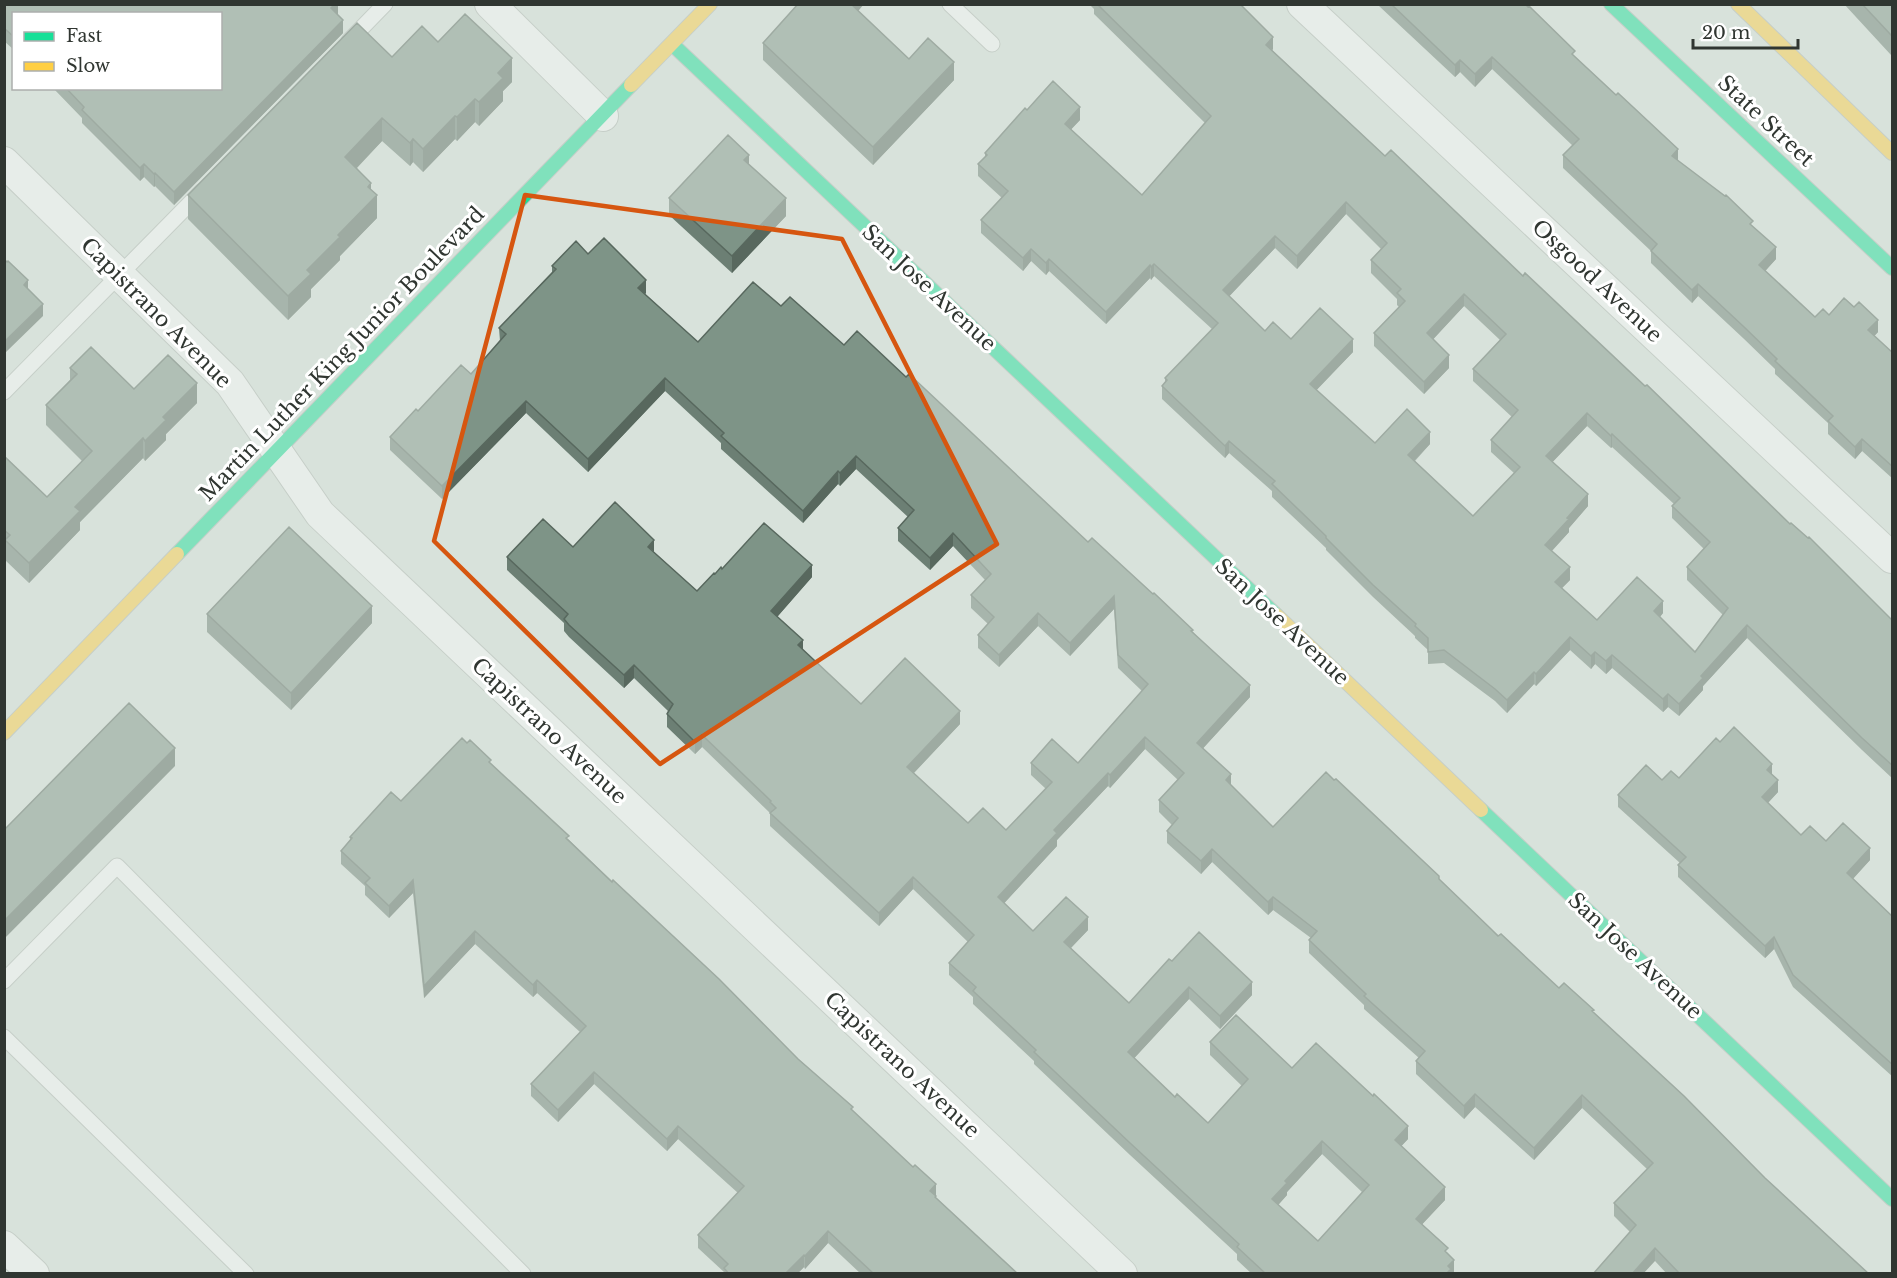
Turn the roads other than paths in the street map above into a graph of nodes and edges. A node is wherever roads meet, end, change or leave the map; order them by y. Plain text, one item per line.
1 (385, 4) edge
2 (490, 4) edge
3 (710, 4) edge
4 (950, 4) edge
5 (1302, 4) edge
6 (1611, 4) edge
7 (1738, 4) edge
8 (672, 44) junction
9 (993, 44) dead end
10 (336, 55) edge
11 (603, 116) junction
12 (1893, 153) edge
13 (4, 162) edge
14 (211, 182) edge
15 (1893, 268) edge
16 (120, 275) junction
17 (4, 392) edge
18 (276, 451) junction
19 (1893, 558) edge
20 (4, 733) edge
21 (4, 981) edge
22 (4, 1037) edge
23 (1893, 1199) edge
24 (4, 1246) edge
25 (34, 1274) edge
26 (246, 1274) edge
27 (523, 1274) edge
28 (1122, 1274) edge

1 - 10 lane
2 - 11 street
3 - 8 street, Martin Luther King Junior Boulevard
4 - 9 lane
5 - 19 street, Osgood Avenue
6 - 15 street, State Street
7 - 12 street
8 - 11 street, Martin Luther King Junior Boulevard
8 - 23 street, San Jose Avenue
11 - 18 street, Martin Luther King Junior Boulevard
13 - 16 street, Capistrano Avenue
14 - 16 lane
16 - 17 lane
16 - 18 street, Capistrano Avenue
18 - 20 street, Martin Luther King Junior Boulevard
18 - 28 street, Capistrano Avenue
21 - 27 lane
22 - 26 lane
24 - 25 street

